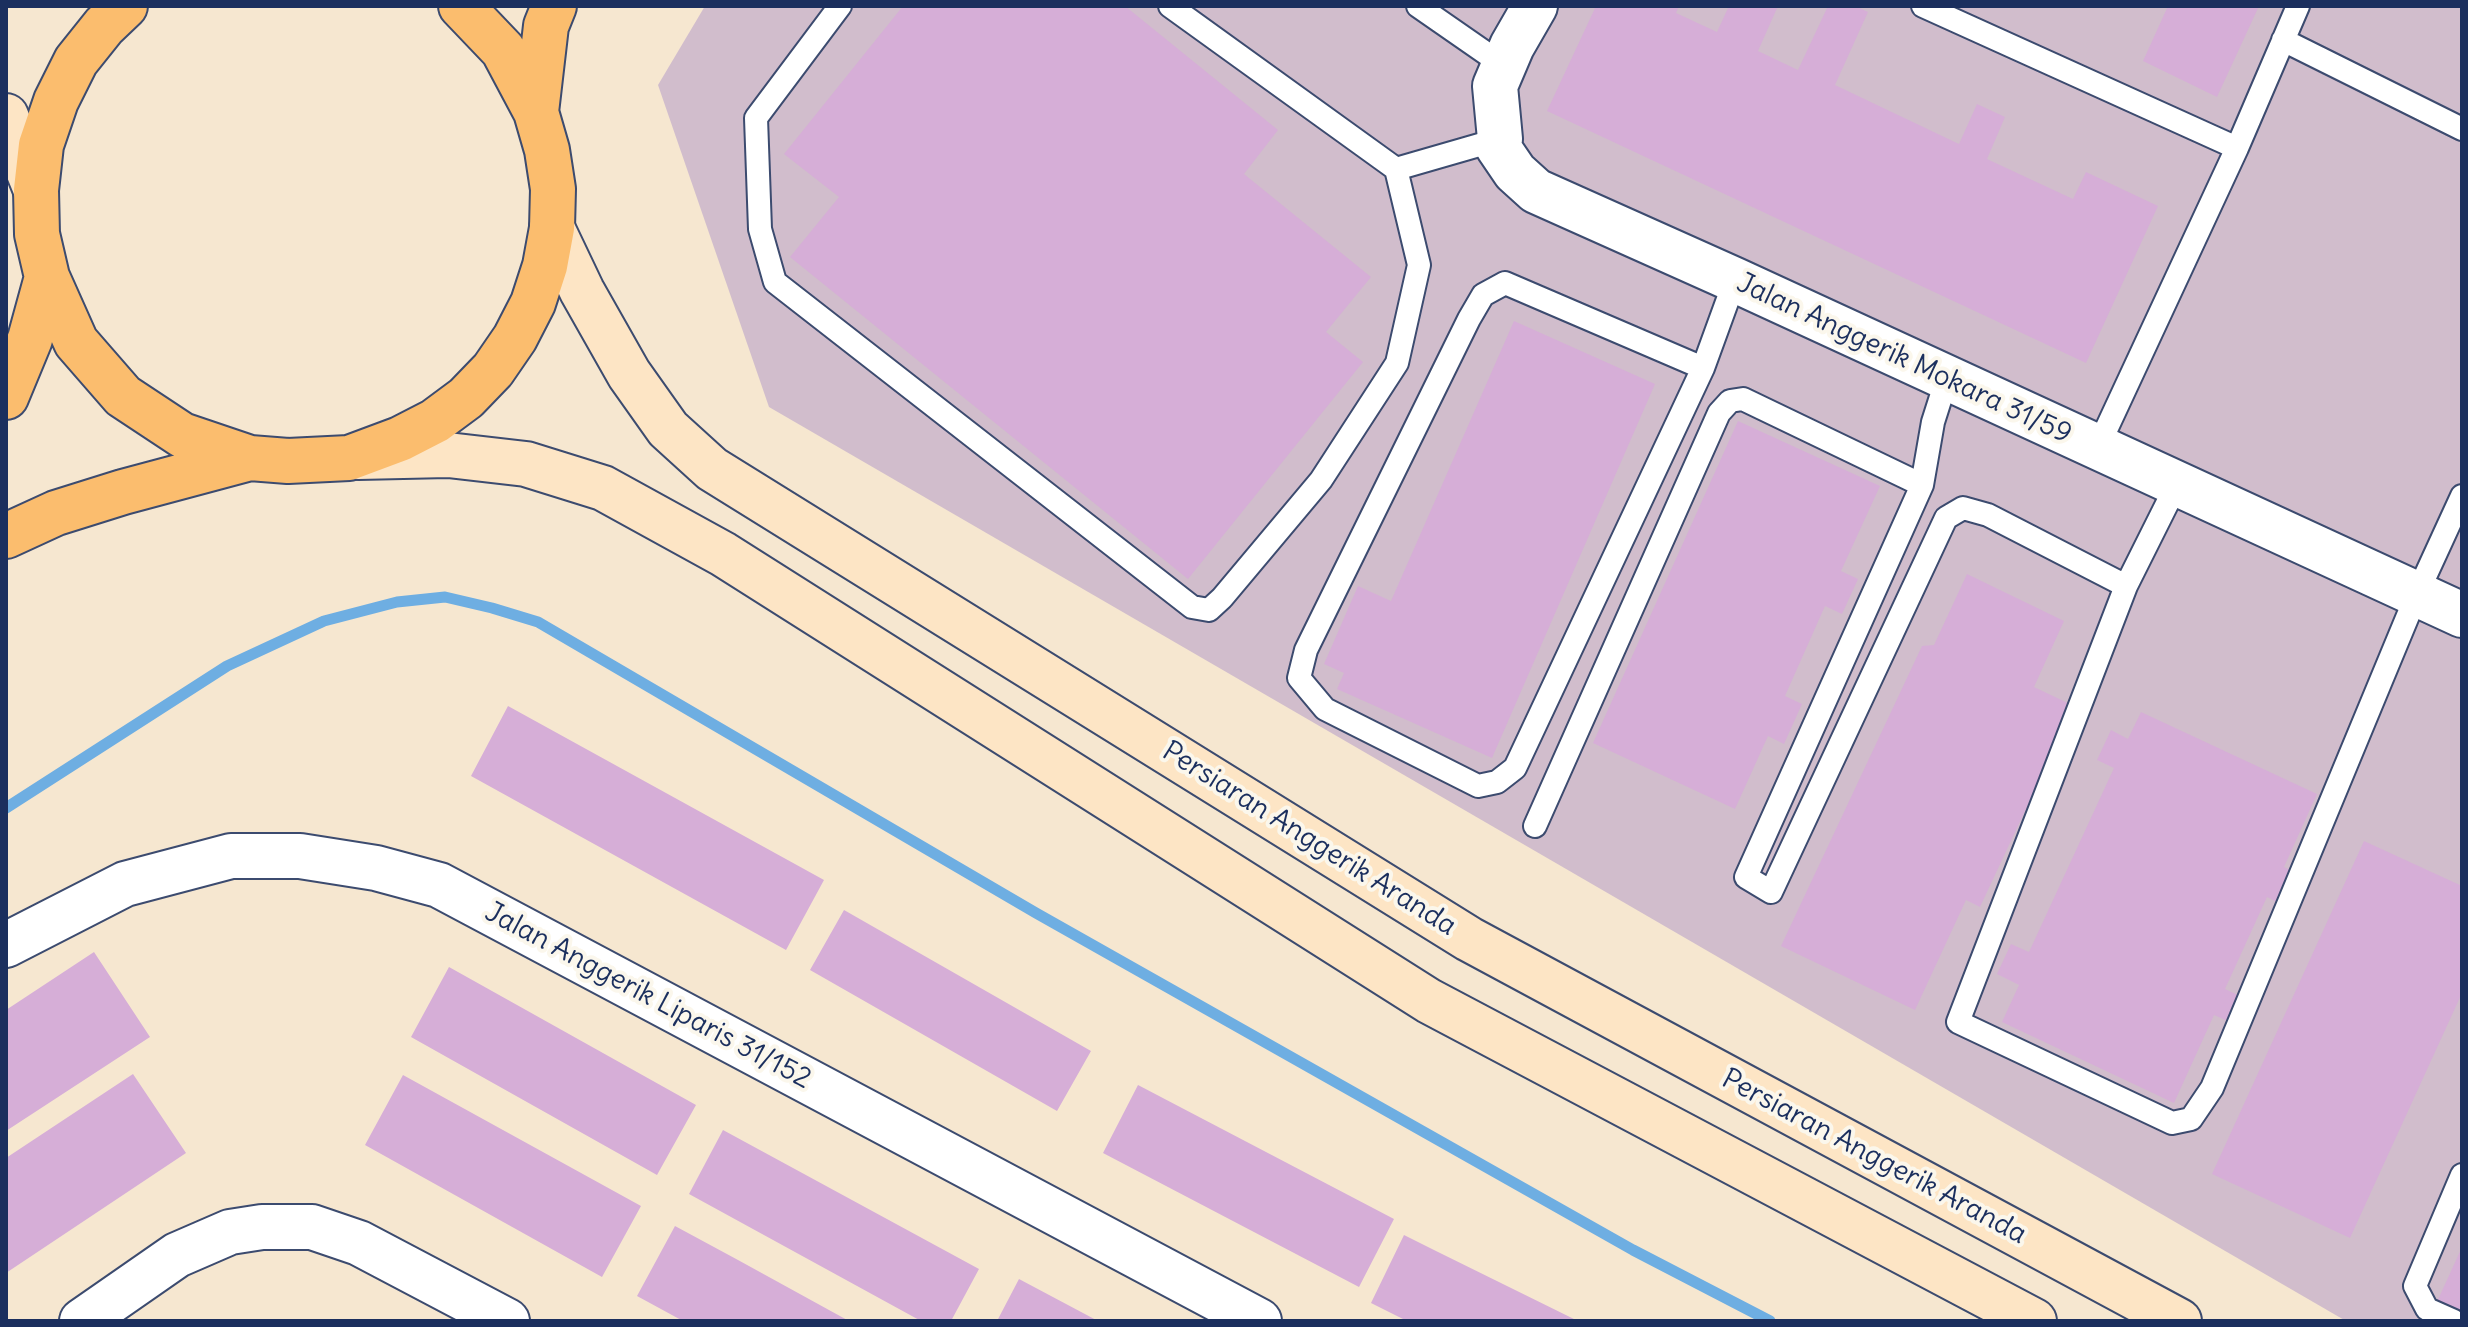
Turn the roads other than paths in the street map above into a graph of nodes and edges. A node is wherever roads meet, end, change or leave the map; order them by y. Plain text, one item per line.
1 (125, 6) edge
2 (461, 6) edge
3 (554, 6) edge
4 (840, 6) edge
5 (1170, 6) edge
6 (1418, 6) edge
7 (1535, 6) edge
8 (1923, 6) edge
9 (2298, 6) edge
10 (2283, 40) junction
11 (1503, 65) junction
12 (536, 112) junction
13 (6, 116) edge
14 (2462, 129) edge
15 (1500, 139) junction
16 (2237, 148) junction
17 (1396, 169) junction
18 (36, 190) junction
19 (552, 228) junction
20 (47, 277) junction
21 (1735, 280) junction
22 (1703, 368) junction
23 (1947, 378) junction
24 (6, 397) edge
25 (2097, 449) junction
26 (250, 458) junction
27 (349, 458) junction
28 (2177, 484) junction
29 (1922, 485) junction
30 (2462, 496) edge
31 (6, 536) edge
32 (2126, 586) junction
33 (2417, 594) junction
34 (2462, 615) edge
35 (1535, 826) dead end
36 (6, 945) edge
37 (2462, 1175) edge
38 (82, 1321) edge
39 (507, 1321) edge
40 (1259, 1321) edge
41 (2034, 1321) edge
42 (2179, 1321) edge
43 (2454, 1321) edge

1 - 18 main road
2 - 12 main road
3 - 12 main road
4 - 17 lane
5 - 17 lane
6 - 11 lane
7 - 11 street, Jalan Anggerik Mokara 31/59
8 - 16 lane
9 - 10 lane
10 - 14 lane
10 - 16 lane
11 - 15 street, Jalan Anggerik Mokara 31/59
12 - 19 main road
13 - 18 main road
15 - 17 lane
15 - 21 street, Jalan Anggerik Mokara 31/59
16 - 25 lane
18 - 20 main road
19 - 27 main road
19 - 42 main road, Persiaran Anggerik Aranda
20 - 24 main road
20 - 26 main road
21 - 22 lane
21 - 23 street, Jalan Anggerik Mokara 31/59
22 - 22 lane
23 - 25 street, Jalan Anggerik Mokara 31/59
23 - 29 lane
25 - 28 street, Jalan Anggerik Mokara 31/59
26 - 27 main road
26 - 31 main road
27 - 41 main road
28 - 32 lane
28 - 33 street, Jalan Anggerik Mokara 31/59
29 - 32 lane
29 - 35 lane
30 - 33 lane
32 - 33 lane
33 - 34 street, Jalan Anggerik Mokara 31/59
36 - 40 street, Jalan Anggerik Liparis 31/152
37 - 43 lane
38 - 39 street

